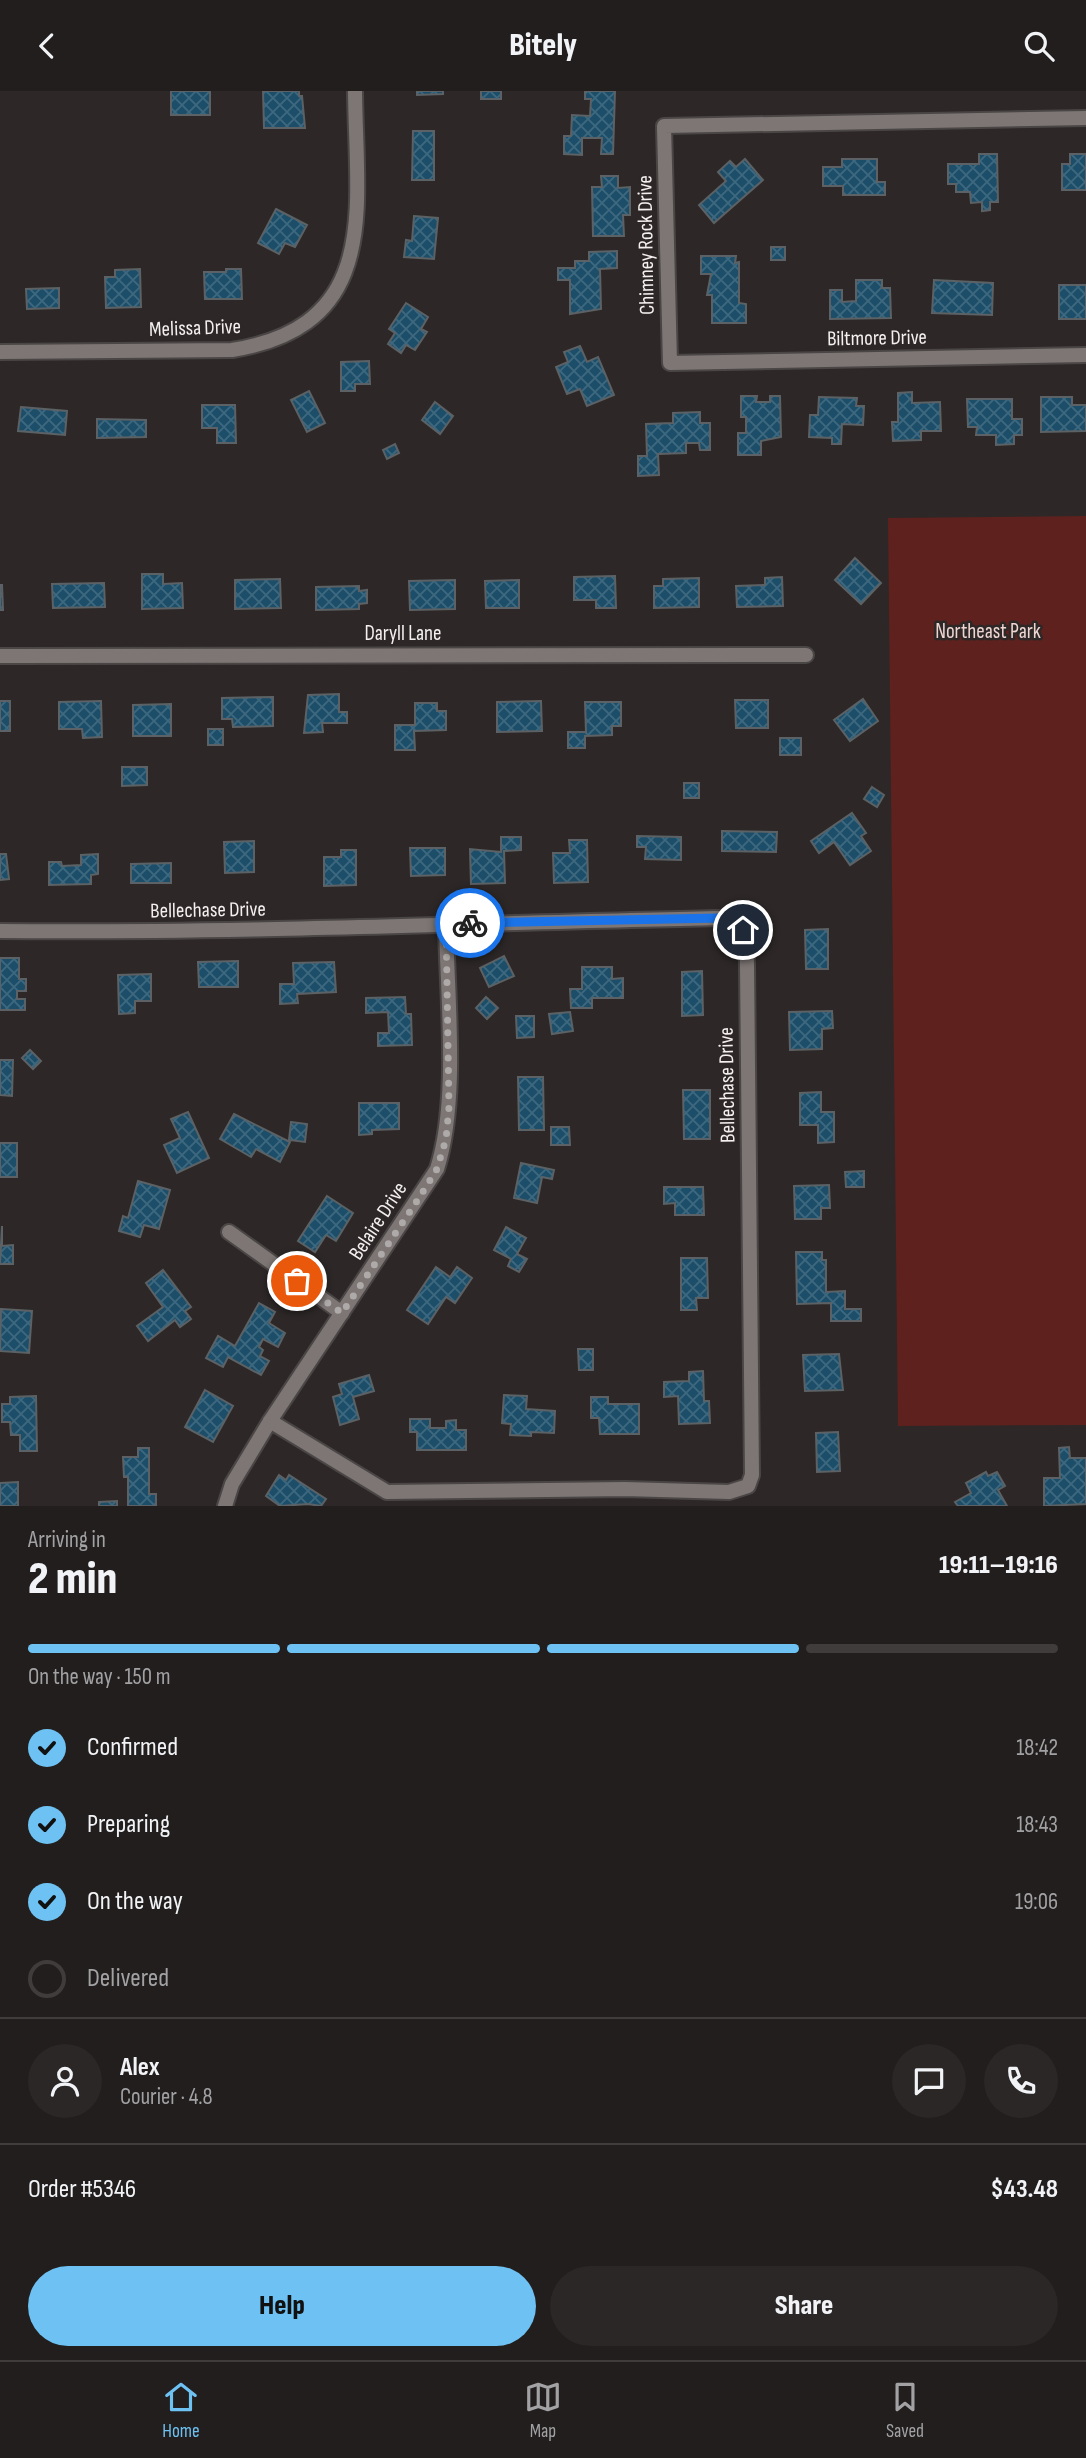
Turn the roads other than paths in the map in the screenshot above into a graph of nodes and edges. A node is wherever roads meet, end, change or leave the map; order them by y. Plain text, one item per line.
1 (355, 91) edge
2 (1086, 118) edge
3 (0, 352) edge
4 (1086, 355) edge
5 (670, 363) joint
6 (806, 655) dead end
7 (0, 656) edge
8 (446, 923) junction
9 (0, 931) edge
10 (229, 1232) dead end
11 (342, 1313) junction
12 (270, 1421) junction
13 (225, 1506) edge

1 - 3 street, Melissa Drive
2 - 5 street, Chimney Rock Drive
4 - 5 street, Biltmore Drive
6 - 7 street, Daryll Lane
8 - 9 street, Bellechase Drive
8 - 11 street, Belaire Drive
8 - 12 street, Bellechase Drive
10 - 11 street
11 - 12 street, Belaire Drive
12 - 13 street, Belaire Drive

